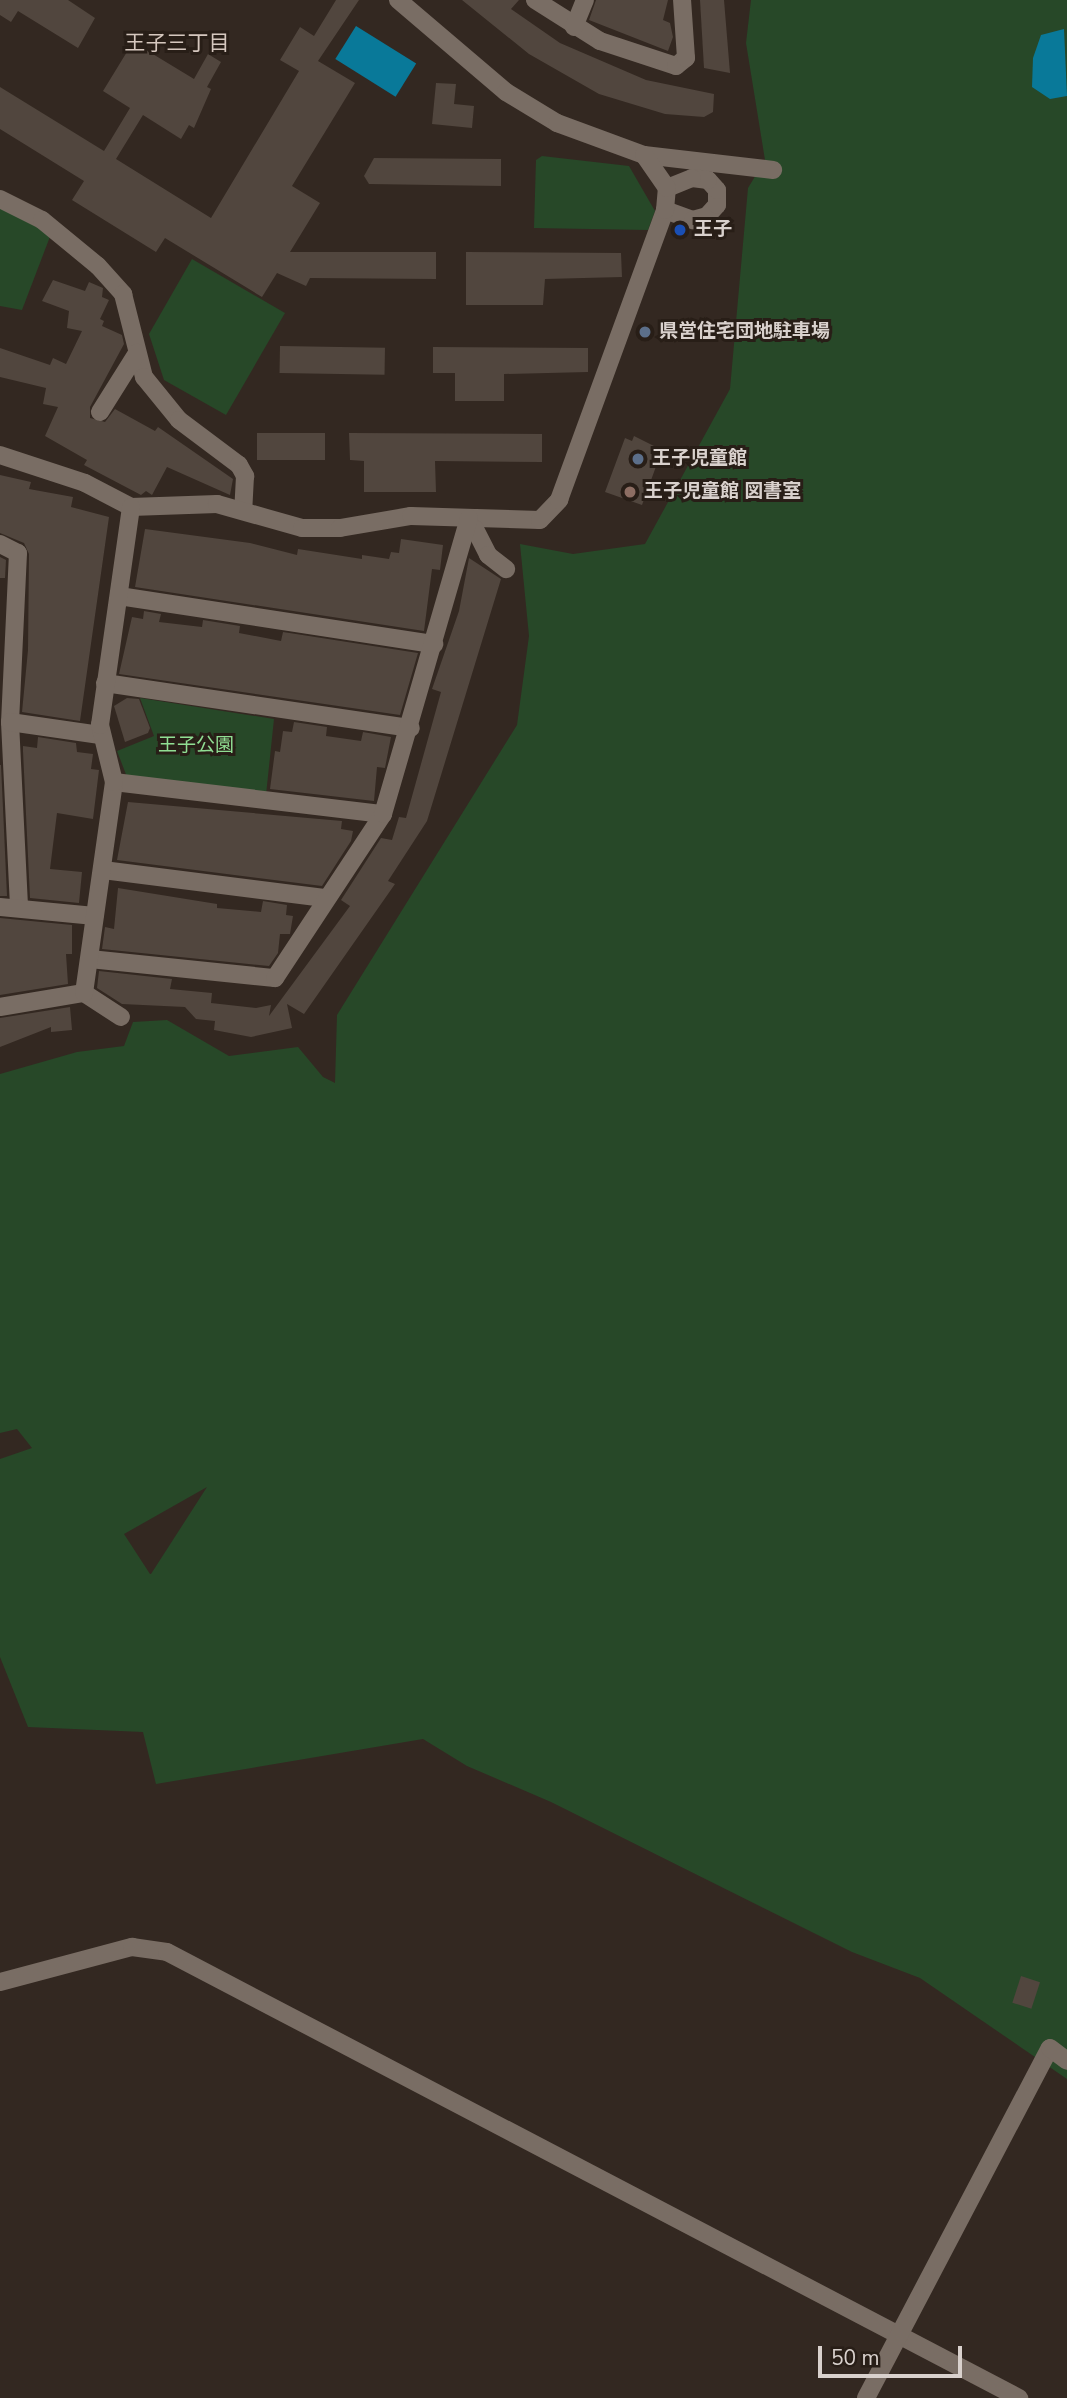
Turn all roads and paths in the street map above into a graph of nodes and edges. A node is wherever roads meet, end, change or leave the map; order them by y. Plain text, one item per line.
1 (398, 0) edge
2 (534, 0) edge
3 (585, 0) edge
4 (682, 0) edge
5 (574, 27) junction
6 (644, 155) junction
7 (773, 170) dead end
8 (667, 188) junction
9 (0, 199) edge
10 (665, 210) junction
11 (136, 353) junction
12 (100, 412) dead end
13 (0, 455) edge
14 (131, 508) junction
15 (243, 509) junction
16 (468, 523) junction
17 (0, 544) edge
18 (506, 569) dead end
19 (118, 596) junction
20 (433, 644) junction
21 (105, 683) junction
22 (9, 722) junction
23 (411, 728) junction
24 (100, 735) junction
25 (114, 782) junction
26 (383, 814) junction
27 (103, 870) junction
28 (326, 898) junction
29 (0, 907) edge
30 (19, 908) junction
31 (95, 916) junction
32 (90, 959) junction
33 (85, 993) junction
34 (0, 1007) edge
35 (121, 1017) dead end
36 (0, 1982) edge
37 (1067, 2061) edge
38 (899, 2335) junction
39 (866, 2398) edge
40 (1018, 2398) edge

1 - 6 street
2 - 5 street
3 - 5 street
4 - 5 street
6 - 7 street
6 - 8 street
8 - 10 street
8 - 10 street
9 - 11 street
10 - 16 street
11 - 12 street
11 - 15 street
13 - 14 street
14 - 15 street
14 - 19 street
15 - 16 street
16 - 18 street
16 - 20 street
17 - 22 street
19 - 20 street
19 - 21 street
20 - 23 street
21 - 23 street
21 - 24 street
22 - 24 street
22 - 30 street
23 - 26 street
24 - 25 street
25 - 26 street
25 - 27 street
26 - 28 street
27 - 28 street
27 - 31 street
28 - 32 street
29 - 30 street
30 - 31 street
31 - 32 street
32 - 33 street
33 - 34 street
33 - 35 street
36 - 38 street
37 - 38 street
38 - 39 street
38 - 40 street

